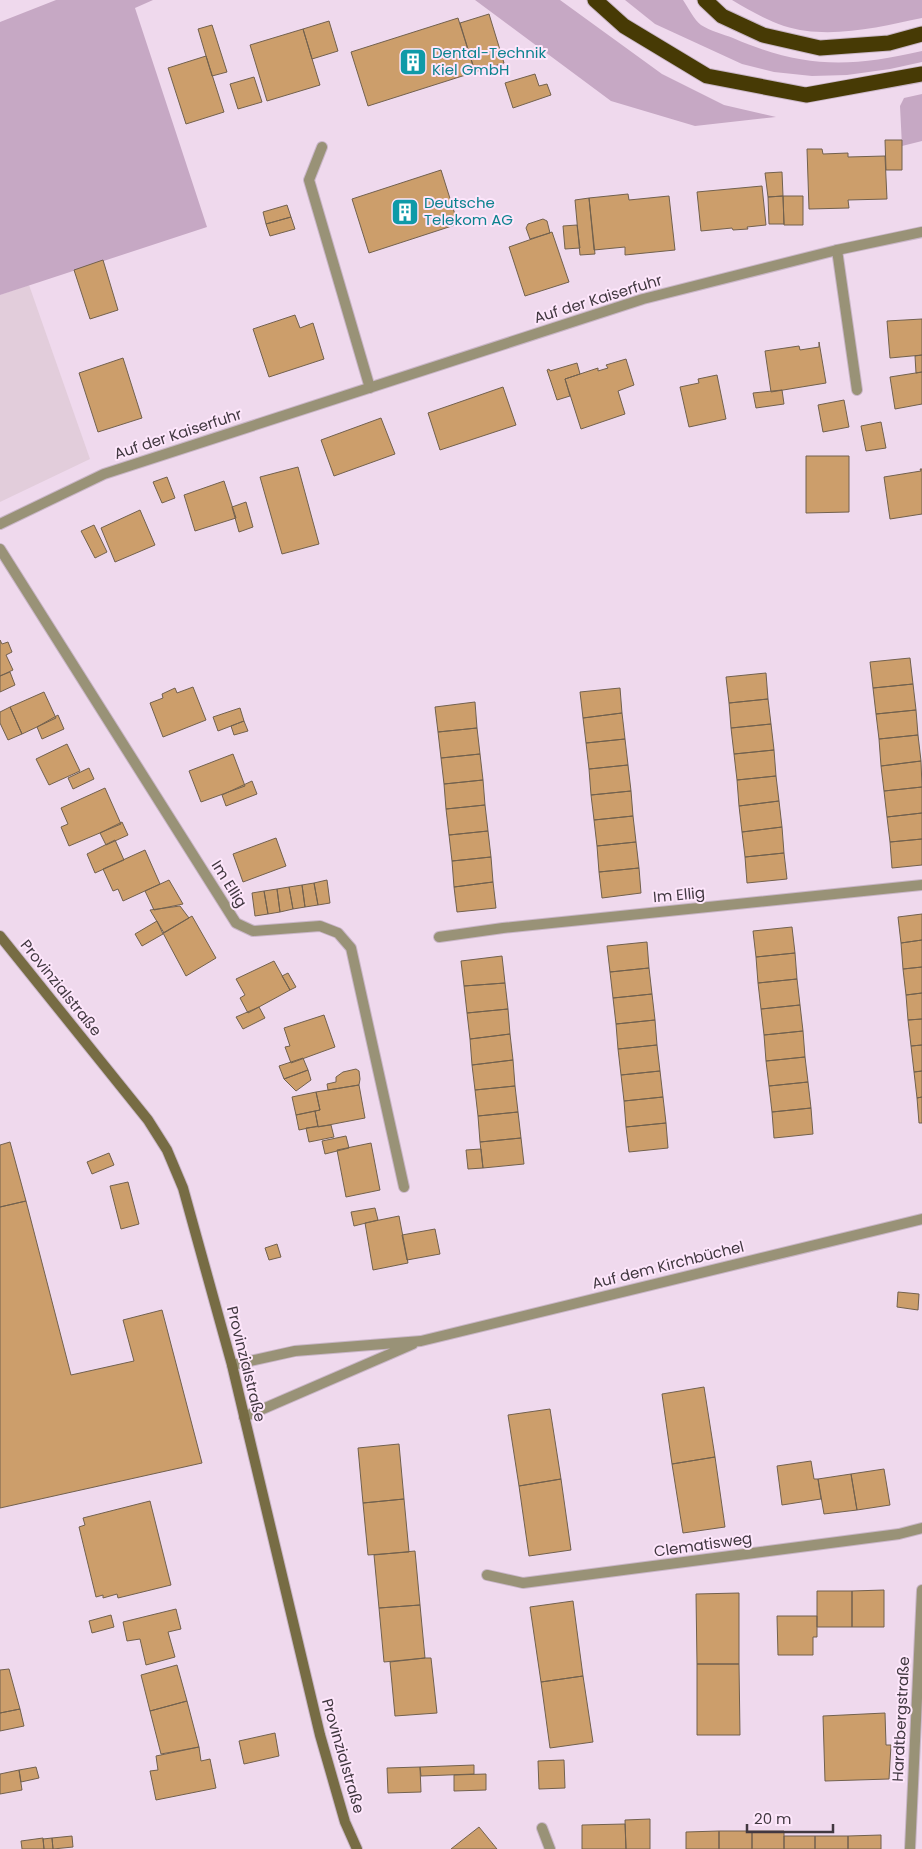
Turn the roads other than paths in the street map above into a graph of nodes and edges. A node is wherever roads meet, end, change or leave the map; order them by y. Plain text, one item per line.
1 (595, 0) edge
2 (705, 0) edge
3 (922, 34) edge
4 (922, 74) edge
5 (322, 146) dead end
6 (922, 232) edge
7 (837, 250) junction
8 (370, 388) junction
9 (857, 390) dead end
10 (0, 524) edge
11 (0, 549) edge
12 (922, 885) edge
13 (0, 936) edge
14 (439, 937) dead end
15 (404, 1186) dead end
16 (922, 1219) edge
17 (421, 1341) junction
18 (232, 1365) junction
19 (244, 1417) junction
20 (922, 1528) edge
21 (488, 1575) dead end
22 (922, 1590) edge
23 (542, 1828) dead end
24 (357, 1849) edge
25 (550, 1849) edge
26 (910, 1849) edge

1 - 4 highway
2 - 3 highway
5 - 8 street
6 - 7 street, Auf der Kaiserfuhr
7 - 8 street, Auf der Kaiserfuhr
7 - 9 street
8 - 10 street, Auf der Kaiserfuhr
11 - 15 street, Im Ellig
12 - 14 street, Im Ellig
13 - 18 main road, Provinzialstraße
16 - 17 street, Auf dem Kirchbüchel
17 - 18 street, Auf dem Kirchbüchel
17 - 19 street, Auf dem Kirchbüchel
18 - 19 main road, Provinzialstraße
19 - 24 main road, Provinzialstraße
20 - 21 street, Clematisweg
22 - 26 street, Hardtbergstraße
23 - 25 street

